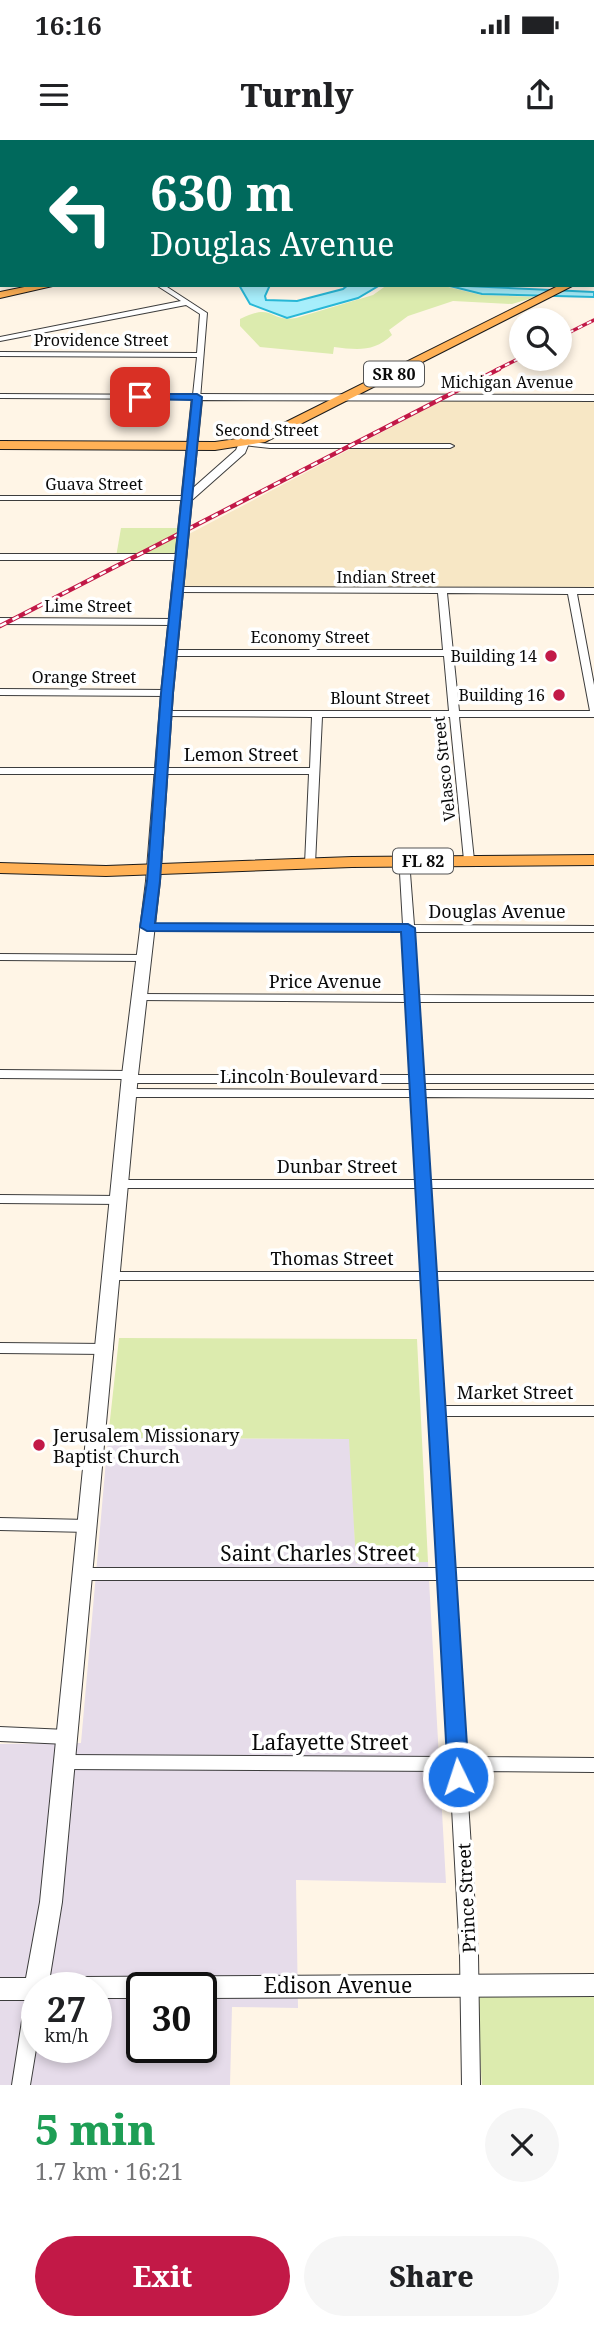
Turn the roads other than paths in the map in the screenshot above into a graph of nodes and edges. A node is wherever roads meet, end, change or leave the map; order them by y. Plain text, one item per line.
1 (42, 287) edge
2 (162, 287) edge
3 (566, 287) edge
4 (0, 295) edge
5 (188, 302) junction
6 (0, 339) edge
7 (0, 354) edge
8 (201, 355) junction
9 (0, 396) edge
10 (197, 397) junction
11 (348, 397) junction
12 (594, 398) edge
13 (244, 443) junction
14 (0, 445) edge
15 (192, 446) junction
16 (450, 446) dead end
17 (0, 498) edge
18 (188, 498) junction
19 (0, 556) edge
20 (181, 557) junction
21 (178, 590) junction
22 (442, 591) junction
23 (572, 591) junction
24 (594, 591) edge
25 (0, 621) edge
26 (175, 622) junction
27 (172, 653) junction
28 (449, 653) junction
29 (0, 692) edge
30 (167, 693) junction
31 (594, 712) edge
32 (166, 714) junction
33 (317, 714) junction
34 (455, 714) junction
35 (0, 771) edge
36 (162, 771) junction
37 (314, 771) junction
38 (469, 860) junction
39 (563, 860) junction
40 (594, 860) edge
41 (310, 864) junction
42 (0, 868) edge
43 (594, 871) edge
44 (493, 872) junction
45 (412, 873) junction
46 (154, 876) junction
47 (0, 878) edge
48 (147, 927) junction
49 (408, 928) junction
50 (594, 929) edge
51 (0, 957) edge
52 (143, 958) junction
53 (139, 997) junction
54 (412, 999) junction
55 (594, 999) edge
56 (0, 1074) edge
57 (594, 1079) edge
58 (130, 1082) junction
59 (417, 1086) junction
60 (594, 1094) edge
61 (423, 1184) junction
62 (594, 1184) edge
63 (121, 1192) junction
64 (0, 1199) edge
65 (113, 1276) junction
66 (429, 1276) junction
67 (594, 1276) edge
68 (0, 1348) edge
69 (106, 1349) junction
70 (436, 1411) junction
71 (594, 1411) edge
72 (0, 1524) edge
73 (88, 1526) junction
74 (83, 1574) junction
75 (446, 1574) junction
76 (594, 1574) edge
77 (0, 1734) edge
78 (67, 1737) junction
79 (65, 1762) junction
80 (458, 1765) junction
81 (594, 1765) edge
82 (39, 1972) edge
83 (468, 1985) junction
84 (594, 1985) edge
85 (112, 1988) edge
86 (0, 1989) edge
87 (21, 1989) edge
88 (24, 2063) edge
89 (21, 2085) edge
90 (471, 2085) edge

1 - 4 main road
2 - 5 street
3 - 11 main road, SR 80
5 - 6 street
5 - 8 street
7 - 8 street, Providence Street
8 - 10 street
9 - 10 street, Michigan Avenue
10 - 11 street, Michigan Avenue
10 - 15 street
11 - 12 street, Michigan Avenue
11 - 13 main road, SR 80
13 - 15 main road, Second Street / SR 80
13 - 16 street, Second Street
13 - 18 street
14 - 15 main road, Second Street / SR 80
15 - 18 street
17 - 18 street, Guava Street
18 - 20 street
19 - 20 street
20 - 21 street
21 - 22 street, Indian Street
21 - 26 street
22 - 23 street, Indian Street
22 - 28 street, Velasco Street
23 - 24 street, Indian Street
23 - 31 street
25 - 26 street, Lime Street
26 - 27 street
27 - 28 street, Economy Street
27 - 30 street
28 - 34 street, Velasco Street
29 - 30 street, Orange Street
30 - 32 street
31 - 34 street, Blount Street
32 - 33 street, Blount Street
32 - 36 street
33 - 34 street, Blount Street
33 - 37 street
34 - 38 street, Velasco Street
35 - 36 street, Lemon Street
36 - 37 street, Lemon Street
36 - 46 street
37 - 41 street
38 - 39 main road, FL 82
38 - 41 main road, FL 82
38 - 45 main road
39 - 40 main road, FL 82
39 - 44 main road
41 - 46 main road, FL 82
42 - 46 main road, FL 82
43 - 44 main road, FL 82
44 - 45 main road, FL 82
45 - 46 main road, FL 82
45 - 49 street, Prince Street
46 - 47 main road, FL 82
46 - 48 street
48 - 49 street, Douglas Avenue
48 - 52 street
49 - 50 street, Douglas Avenue
49 - 54 street, Prince Street
51 - 52 street
52 - 53 street
53 - 54 street, Price Avenue
53 - 58 street
54 - 55 street, Price Avenue
54 - 59 street, Prince Street
56 - 58 street, Lincoln Boulevard
57 - 59 street, Lincoln Boulevard
58 - 59 street, Lincoln Boulevard
58 - 63 street
59 - 60 street, Lincoln Boulevard
59 - 61 street, Prince Street
61 - 62 street, Dunbar Street
61 - 63 street, Dunbar Street
61 - 66 street, Prince Street
63 - 64 street, Dunbar Street
63 - 65 street
65 - 66 street, Thomas Street
65 - 69 street
66 - 67 street, Thomas Street
66 - 70 street, Prince Street
68 - 69 street
69 - 73 street
70 - 71 street, Market Street
70 - 75 street, Prince Street
72 - 73 street
73 - 74 street
74 - 75 street, Saint Charles Street
74 - 78 street
75 - 76 street, Saint Charles Street
75 - 80 street, Prince Street
77 - 78 street
78 - 79 street
79 - 80 street, Lafayette Street
79 - 82 street
80 - 81 street, Lafayette Street
80 - 83 street, Prince Street
83 - 84 street, Edison Avenue
83 - 85 street, Edison Avenue
83 - 90 street, Prince Street
86 - 87 street
88 - 89 street

